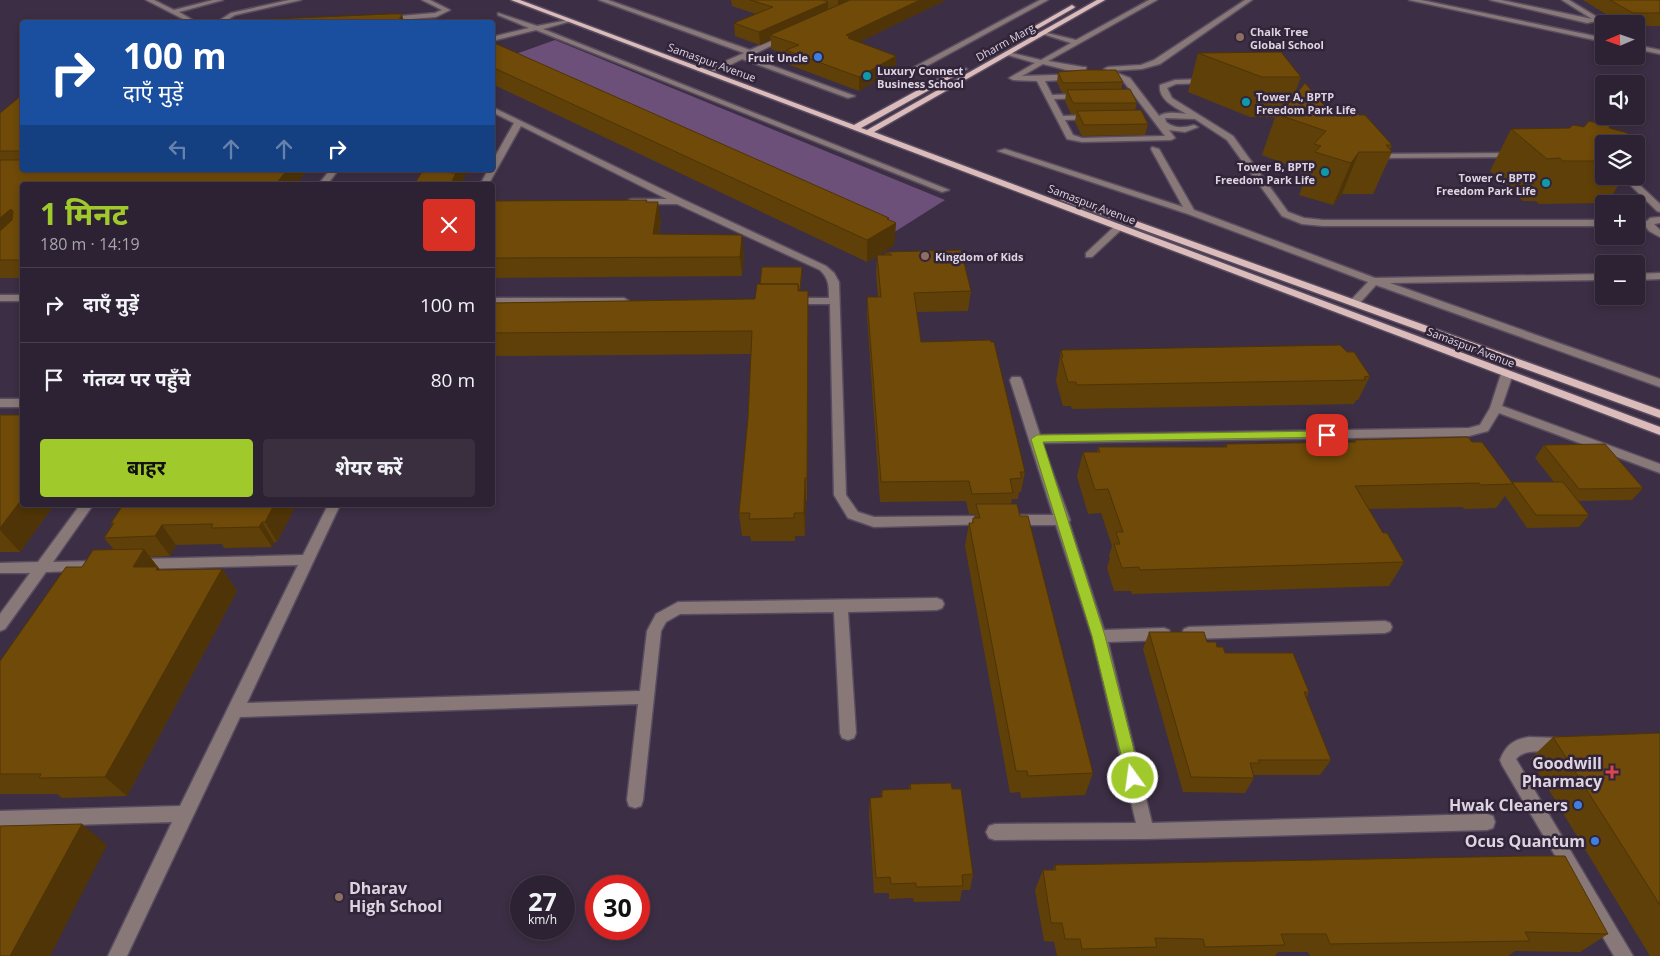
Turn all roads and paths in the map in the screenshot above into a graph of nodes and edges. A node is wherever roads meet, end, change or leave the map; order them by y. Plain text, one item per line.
1 (149, 0) edge
2 (220, 0) edge
3 (298, 0) edge
4 (425, 0) edge
5 (514, 0) edge
6 (534, 0) edge
7 (602, 0) edge
8 (1045, 0) edge
9 (1085, 0) edge
10 (1102, 0) edge
11 (1154, 0) edge
12 (1249, 0) edge
13 (1412, 0) edge
14 (1493, 0) edge
15 (1564, 0) edge
16 (1535, 4) dead end
17 (1527, 8) junction
18 (173, 12) junction
19 (500, 14) dead end
20 (189, 20) edge
21 (223, 20) edge
22 (379, 20) edge
23 (566, 20) junction
24 (539, 28) junction
25 (1045, 33) junction
26 (513, 35) junction
27 (789, 36) edge
28 (1595, 38) edge
29 (495, 39) edge
30 (1077, 42) junction
31 (495, 43) edge
32 (1645, 49) edge
33 (1660, 52) edge
34 (751, 53) junction
35 (1007, 54) junction
36 (742, 57) junction
37 (975, 62) dead end
38 (1041, 62) junction
39 (967, 66) dead end
40 (715, 69) junction
41 (908, 72) dead end
42 (1042, 79) junction
43 (1213, 81) edge
44 (850, 96) dead end
45 (1089, 96) edge
46 (1128, 96) edge
47 (1138, 96) junction
48 (1049, 97) junction
49 (495, 110) edge
50 (1098, 117) edge
51 (1145, 117) edge
52 (1154, 117) junction
53 (1060, 118) junction
54 (495, 119) edge
55 (516, 121) junction
56 (1204, 121) junction
57 (858, 126) junction
58 (1194, 127) dead end
59 (871, 131) junction
60 (1155, 149) dead end
61 (1002, 151) dead end
62 (1367, 155) edge
63 (1524, 155) edge
64 (495, 163) edge
65 (332, 172) edge
66 (324, 182) edge
67 (1634, 185) edge
68 (945, 190) dead end
69 (679, 201) junction
70 (620, 202) edge
71 (1660, 210) edge
72 (1192, 212) junction
73 (1660, 220) edge
74 (1595, 224) edge
75 (1645, 224) edge
76 (1649, 224) junction
77 (1119, 227) junction
78 (1660, 234) edge
79 (1089, 255) dead end
80 (1645, 276) edge
81 (1660, 276) edge
82 (1595, 277) edge
83 (1374, 282) junction
84 (0, 298) edge
85 (20, 298) edge
86 (495, 301) edge
87 (639, 301) edge
88 (775, 301) edge
89 (834, 301) junction
90 (1354, 303) junction
91 (1507, 374) junction
92 (1016, 380) dead end
93 (1660, 384) edge
94 (0, 403) edge
95 (20, 403) edge
96 (1496, 408) junction
97 (1660, 414) edge
98 (1660, 431) edge
99 (1037, 439) junction
100 (1660, 469) edge
101 (86, 507) edge
102 (333, 507) edge
103 (1063, 520) junction
104 (308, 560) junction
105 (42, 567) junction
106 (0, 568) edge
107 (936, 604) dead end
108 (841, 606) junction
109 (0, 625) edge
110 (1385, 627) dead end
111 (1099, 636) junction
112 (647, 697) junction
113 (235, 710) junction
114 (848, 733) dead end
115 (1572, 745) edge
116 (635, 800) dead end
117 (184, 814) junction
118 (0, 819) edge
119 (1487, 822) dead end
120 (1146, 831) junction
121 (995, 832) dead end
122 (117, 956) edge
123 (1624, 956) edge

1 - 18 street
2 - 18 street
3 - 21 street
4 - 22 street
5 - 23 main road, Samaspur Avenue
6 - 40 main road, Samaspur Avenue
7 - 34 street
8 - 41 street
9 - 37 main road, Dharm Marg
10 - 25 main road, Dharm Marg
11 - 30 street
12 - 38 street
13 - 28 street
14 - 17 street
15 - 17 street
16 - 17 street
18 - 20 street
19 - 24 street
23 - 24 street
23 - 57 main road, Samaspur Avenue
24 - 26 street
24 - 68 street
25 - 30 street
25 - 35 main road, Dharm Marg
26 - 29 street
26 - 31 street
27 - 34 street
30 - 38 street
32 - 33 street
34 - 36 street
35 - 38 street
35 - 59 main road, Dharm Marg
36 - 40 street
36 - 44 street
38 - 42 street
39 - 57 main road, Dharm Marg
40 - 57 main road, Samaspur Avenue
42 - 47 street
42 - 48 street
43 - 56 street
45 - 48 street
46 - 47 street
47 - 52 street
48 - 53 street
49 - 55 street
50 - 53 street
51 - 52 street
52 - 53 street
54 - 55 street
55 - 64 street
55 - 69 street
56 - 58 street
56 - 74 street
57 - 59 main road, Samaspur Avenue
59 - 77 main road, Samaspur Avenue
59 - 90 main road, Samaspur Avenue
60 - 72 street
61 - 72 street
62 - 63 street
65 - 66 street
67 - 71 street
69 - 70 street
69 - 89 street
72 - 83 street
73 - 76 street
75 - 76 street
76 - 78 street
77 - 79 street
77 - 91 main road, Samaspur Avenue
80 - 81 street
82 - 83 street
83 - 90 street
83 - 93 street
84 - 85 street
86 - 87 street
88 - 89 street
89 - 103 street
90 - 97 main road, Samaspur Avenue
91 - 96 street
91 - 98 main road, Samaspur Avenue
92 - 99 street
94 - 95 street
96 - 99 street
96 - 100 street
99 - 103 street
101 - 105 street
102 - 104 street
103 - 111 street
104 - 105 street
104 - 113 street
105 - 106 street
105 - 109 street
107 - 108 street
108 - 112 street
108 - 114 street
110 - 111 street
111 - 120 street
112 - 113 street
112 - 116 street
113 - 117 street
115 - 123 street
117 - 118 street
117 - 122 street
119 - 120 street
120 - 121 street

